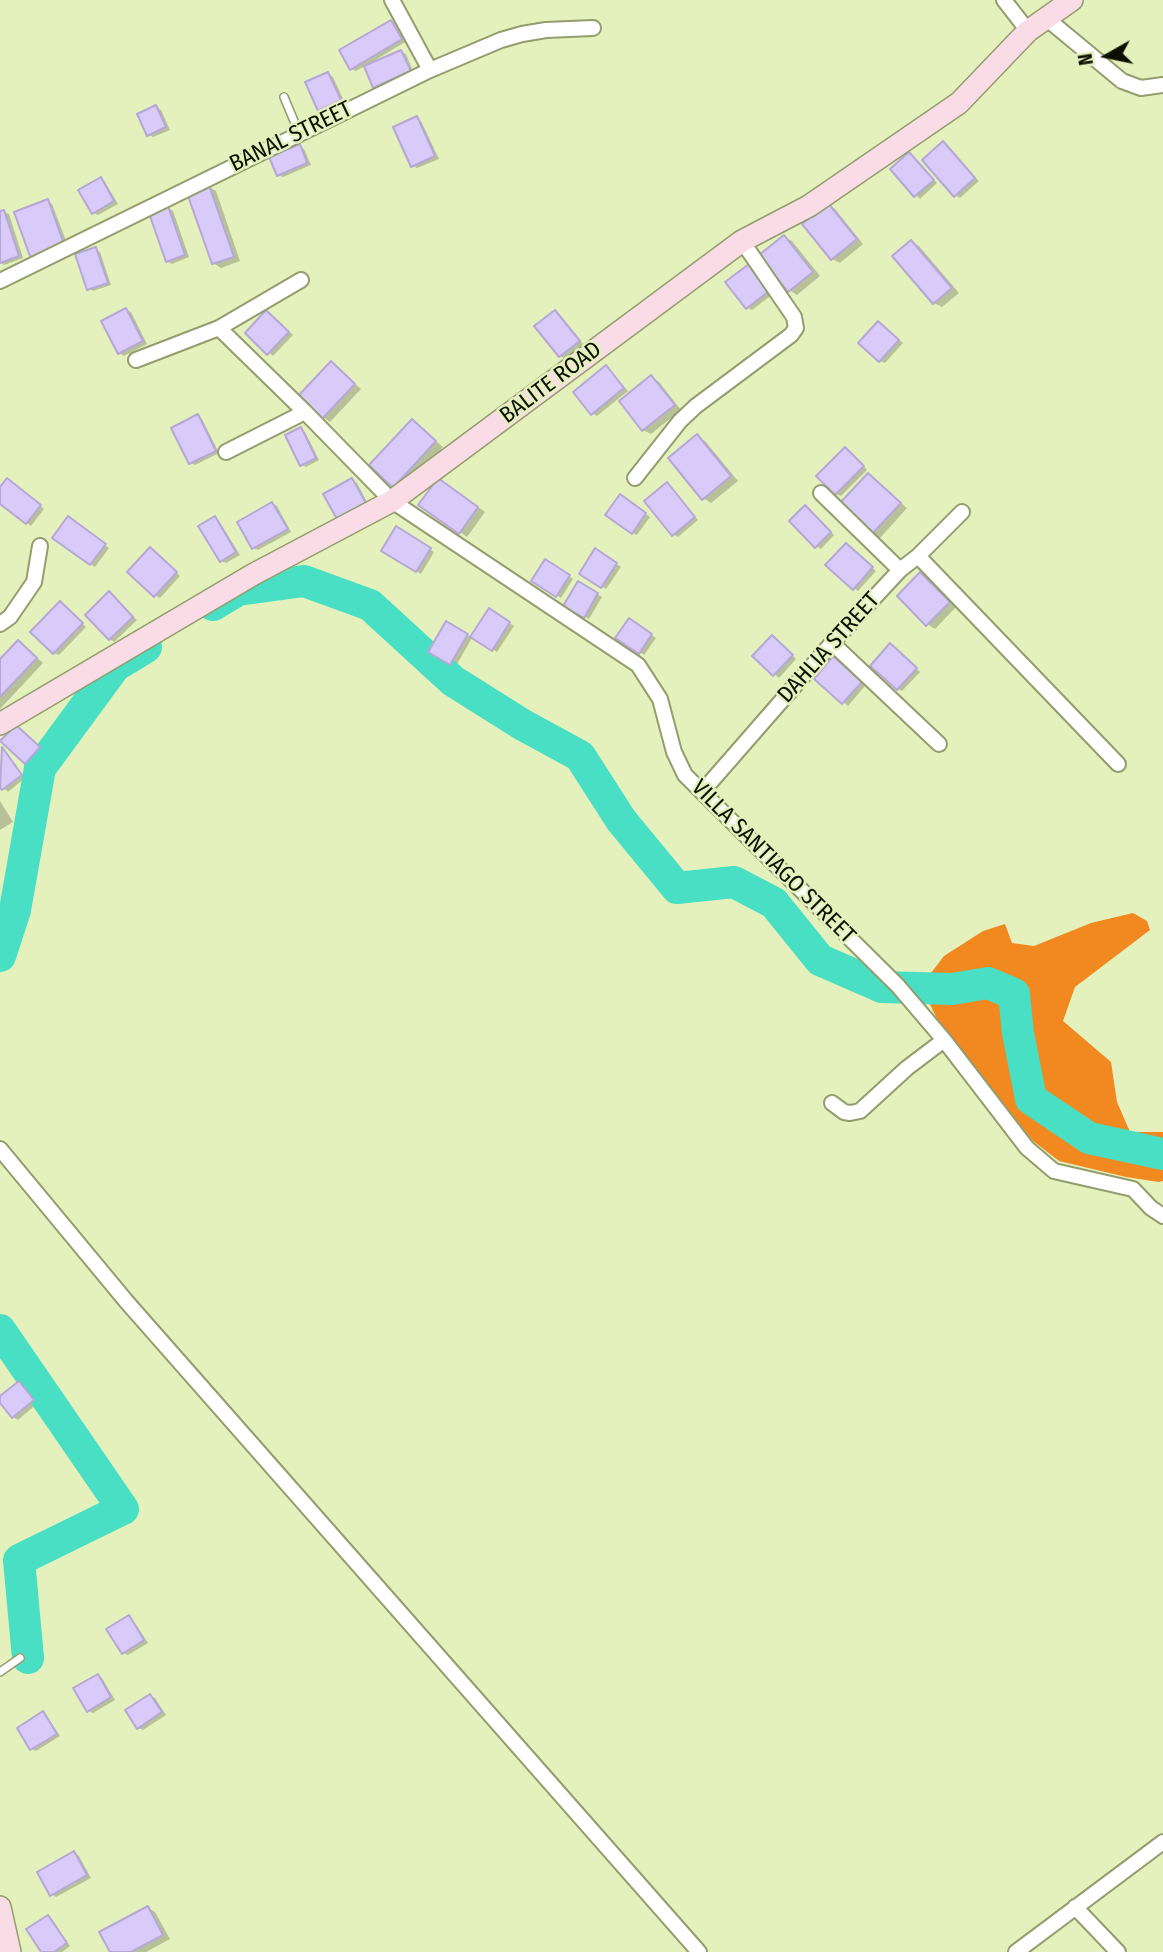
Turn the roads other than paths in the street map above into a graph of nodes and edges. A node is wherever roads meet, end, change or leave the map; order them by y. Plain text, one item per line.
1 (392, 0) edge
2 (1004, 0) edge
3 (1072, 0) edge
4 (1046, 18) junction
5 (593, 28) dead end
6 (1028, 31) junction
7 (430, 70) junction
8 (1163, 85) edge
9 (284, 97) dead end
10 (299, 133) junction
11 (742, 241) junction
12 (301, 280) dead end
13 (0, 281) edge
14 (219, 328) junction
15 (136, 360) dead end
16 (305, 412) junction
17 (226, 452) dead end
18 (635, 478) dead end
19 (821, 493) dead end
20 (391, 501) junction
21 (962, 512) dead end
22 (40, 546) dead end
23 (918, 556) junction
24 (900, 570) junction
25 (0, 624) edge
26 (832, 643) junction
27 (0, 724) edge
28 (939, 744) dead end
29 (1118, 764) dead end
30 (702, 792) junction
31 (944, 1041) junction
32 (832, 1103) dead end
33 (0, 1149) edge
34 (1163, 1216) edge
35 (20, 1658) dead end
36 (0, 1672) edge
37 (1163, 1842) edge
38 (1075, 1907) junction
39 (0, 1908) edge
40 (10, 1952) edge
41 (699, 1952) edge
42 (1016, 1952) edge
43 (1118, 1952) edge

1 - 7 street
2 - 6 street
3 - 4 street, BALITE ROAD
4 - 6 street, BALITE ROAD
4 - 8 street
5 - 7 street, BANAL STREET
6 - 11 street, BALITE ROAD
7 - 10 street, BANAL STREET
9 - 10 lane
10 - 13 street, BANAL STREET
11 - 18 street
11 - 20 street, BALITE ROAD
12 - 14 street
14 - 15 street
14 - 16 street, VILLA SANTIAGO STREET
16 - 17 street
16 - 20 street, VILLA SANTIAGO STREET
19 - 24 street
20 - 27 street, BALITE ROAD
20 - 30 street, VILLA SANTIAGO STREET
21 - 23 street, DAHLIA STREET
22 - 25 street
23 - 24 street, DAHLIA STREET
23 - 29 street
24 - 26 street, DAHLIA STREET
26 - 28 street
26 - 30 street, DAHLIA STREET
30 - 31 street, VILLA SANTIAGO STREET
31 - 32 street
31 - 34 street, VILLA SANTIAGO STREET
33 - 41 street
35 - 36 lane
37 - 38 street
38 - 42 street
38 - 43 street
39 - 40 street

